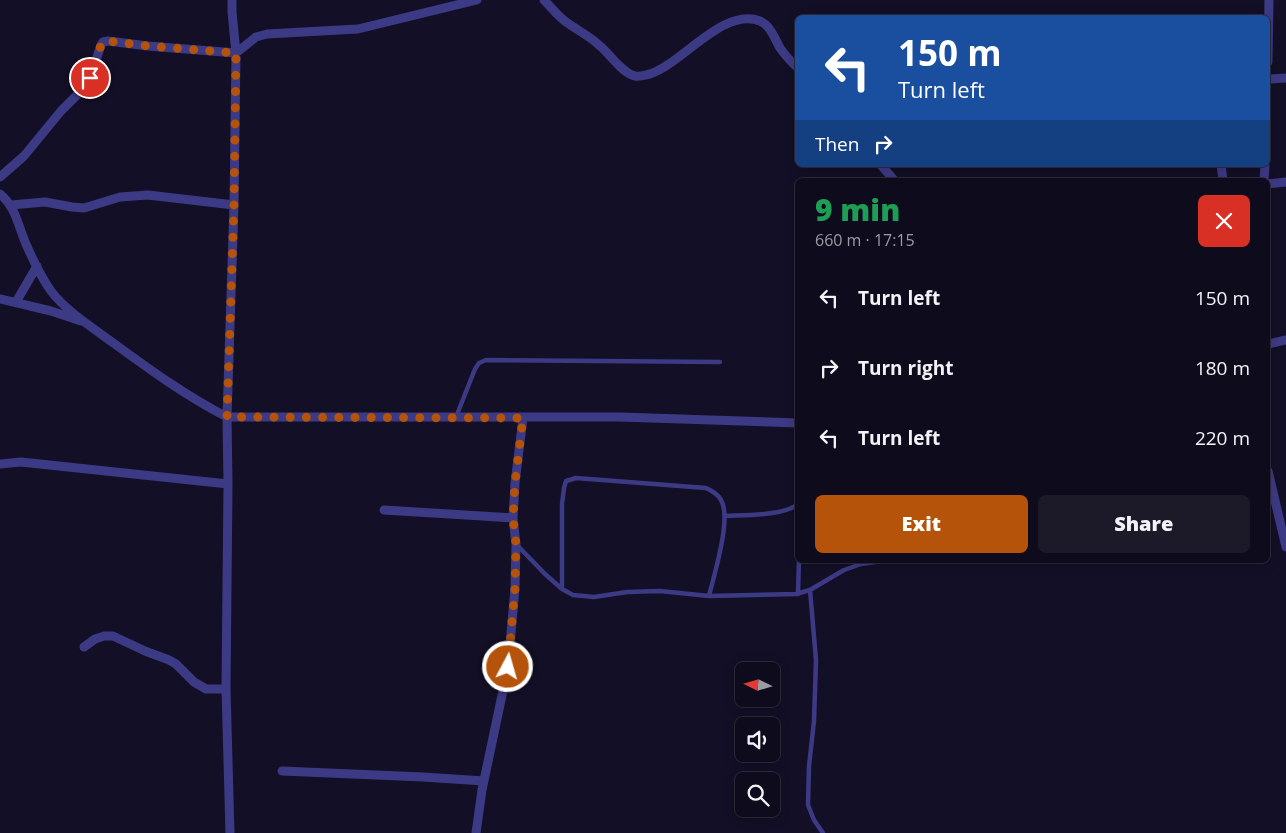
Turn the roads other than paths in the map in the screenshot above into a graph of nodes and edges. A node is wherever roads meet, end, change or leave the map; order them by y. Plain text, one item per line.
1 (232, 0) edge
2 (477, 0) edge
3 (544, 0) edge
4 (1269, 0) edge
5 (1269, 15) edge
6 (236, 53) junction
7 (795, 64) edge
8 (1286, 78) edge
9 (1270, 79) edge
10 (883, 167) edge
11 (0, 177) edge
12 (892, 178) edge
13 (1286, 182) edge
14 (1270, 184) edge
15 (0, 194) edge
16 (11, 205) junction
17 (234, 205) junction
18 (37, 266) junction
19 (0, 299) edge
20 (16, 302) junction
21 (83, 321) junction
22 (1286, 340) edge
23 (1270, 344) edge
24 (720, 362) dead end
25 (227, 417) junction
26 (455, 418) junction
27 (523, 418) junction
28 (795, 423) edge
29 (0, 464) edge
30 (1270, 479) edge
31 (228, 484) junction
32 (795, 507) edge
33 (384, 510) dead end
34 (724, 516) junction
35 (513, 518) junction
36 (516, 544) junction
37 (1286, 547) edge
38 (799, 563) edge
39 (868, 563) edge
40 (562, 588) junction
41 (810, 590) junction
42 (798, 594) junction
43 (709, 596) junction
44 (84, 647) dead end
45 (226, 689) junction
46 (282, 771) dead end
47 (484, 782) junction
48 (230, 833) edge
49 (476, 833) edge
50 (823, 833) edge

1 - 6 street
2 - 6 street
3 - 7 street
4 - 5 street
6 - 11 street
6 - 17 street
8 - 9 street
10 - 12 street
13 - 14 street
15 - 16 street
16 - 17 street
16 - 18 street
17 - 25 street
18 - 20 street
18 - 21 street
19 - 20 street
20 - 21 street
21 - 25 street
22 - 23 street
24 - 26 lane
25 - 26 street
25 - 31 street
26 - 27 street
27 - 28 street
27 - 35 street
29 - 31 street
30 - 37 street
31 - 45 street
32 - 34 lane
33 - 35 street
34 - 40 lane
34 - 43 lane
35 - 36 street
36 - 40 lane
36 - 47 street
38 - 42 lane
39 - 41 lane
40 - 43 lane
41 - 42 lane
41 - 50 lane
42 - 43 lane
44 - 45 street
45 - 48 street
46 - 47 street
47 - 49 street

